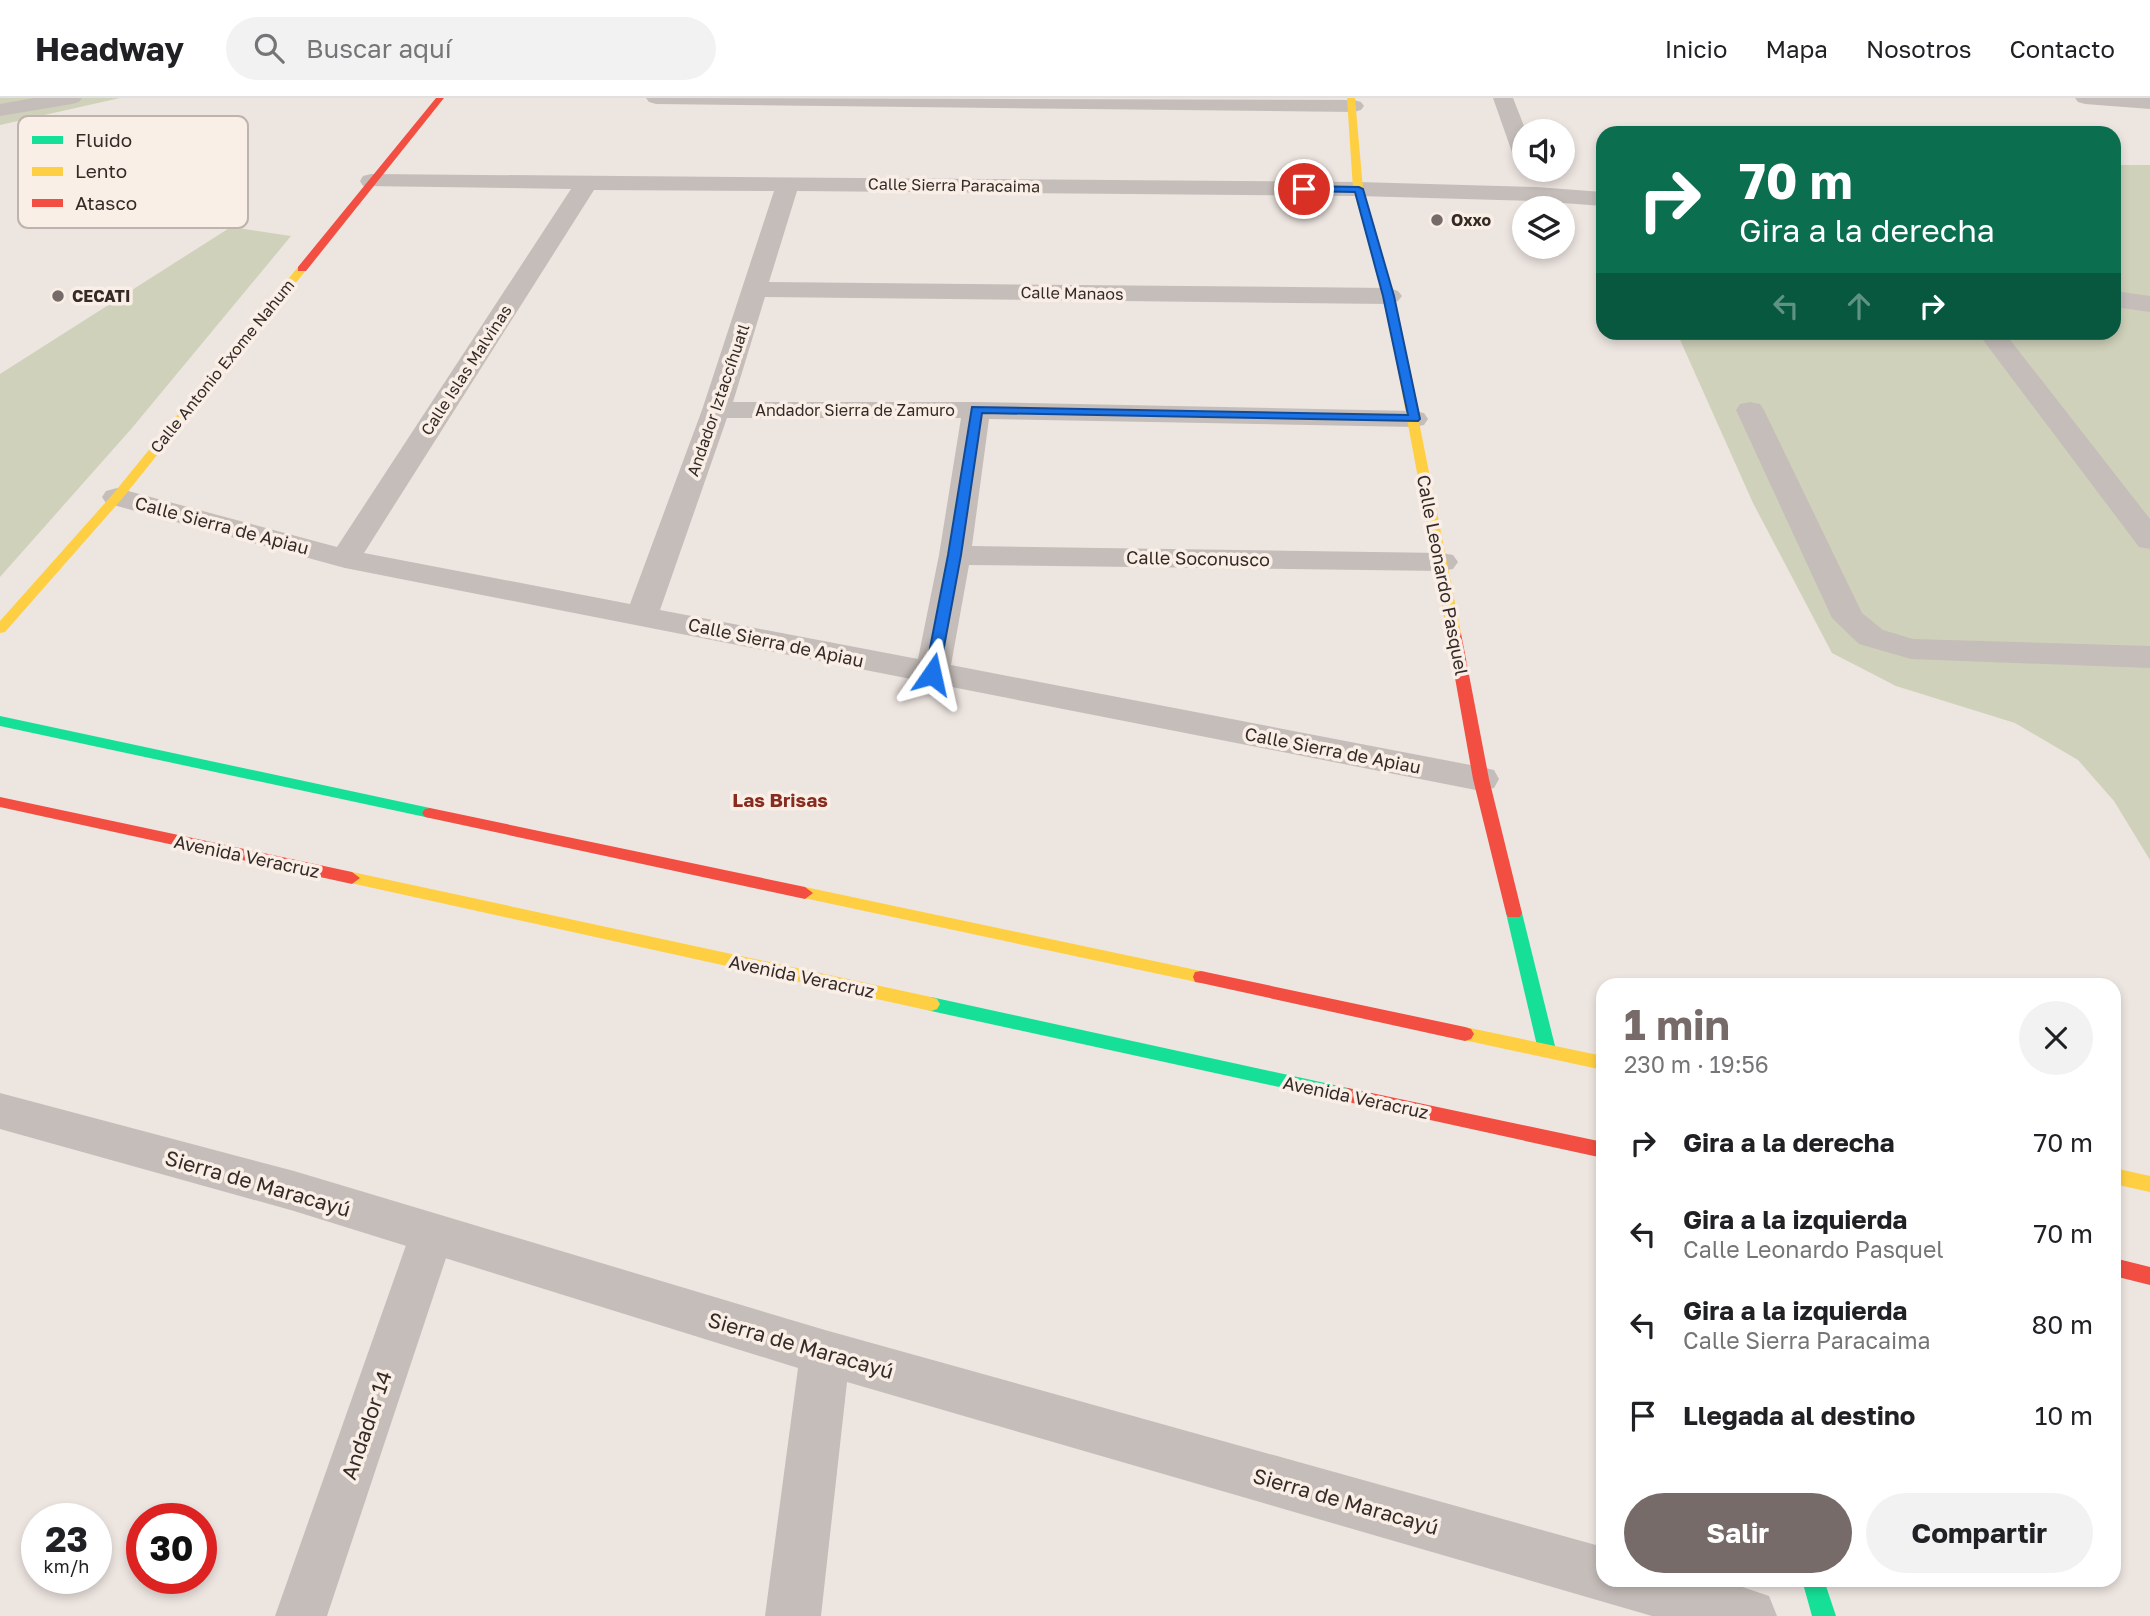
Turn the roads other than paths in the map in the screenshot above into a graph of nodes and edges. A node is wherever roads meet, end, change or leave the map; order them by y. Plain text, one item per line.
1 (72, 98) edge
2 (440, 98) edge
3 (656, 98) edge
4 (1503, 98) edge
5 (2085, 98) edge
6 (1352, 102) edge
7 (2150, 103) edge
8 (0, 110) edge
9 (1512, 122) edge
10 (371, 181) junction
11 (587, 182) junction
12 (1532, 182) edge
13 (788, 184) junction
14 (1359, 189) junction
15 (1536, 194) junction
16 (1596, 198) edge
17 (755, 289) junction
18 (1388, 296) junction
19 (2121, 300) edge
20 (2150, 304) edge
21 (1996, 340) edge
22 (716, 410) junction
23 (976, 410) junction
24 (1750, 410) dead end
25 (1414, 419) junction
26 (117, 497) junction
27 (2150, 540) edge
28 (955, 555) junction
29 (345, 559) junction
30 (1441, 562) junction
31 (642, 615) junction
32 (0, 629) edge
33 (2150, 657) edge
34 (932, 674) junction
35 (0, 721) edge
36 (1481, 779) junction
37 (0, 802) edge
38 (1546, 1050) junction
39 (1596, 1061) edge
40 (0, 1111) edge
41 (1596, 1148) edge
42 (2121, 1178) edge
43 (2150, 1184) edge
44 (432, 1234) junction
45 (2121, 1269) edge
46 (2150, 1276) edge
47 (825, 1353) junction
48 (1596, 1572) edge
49 (1648, 1587) edge
50 (1815, 1587) edge
51 (301, 1616) edge
52 (793, 1616) edge
53 (1749, 1616) edge
54 (1824, 1616) edge

1 - 8 street
2 - 10 street, Calle Antonio Exome Nahum
3 - 6 street
4 - 9 street
5 - 7 street
6 - 14 street, Calle Leonardo Pasquel
10 - 11 street, Calle Sierra Paracaima
10 - 26 street, Calle Antonio Exome Nahum
11 - 13 street, Calle Sierra Paracaima
11 - 29 street, Calle Islas Malvinas
12 - 15 street
13 - 14 street, Calle Sierra Paracaima
13 - 17 street, Andador Iztaccíhuatl
14 - 15 street, Calle Sierra Paracaima
14 - 18 street, Calle Leonardo Pasquel
15 - 16 street, Calle Sierra Paracaima
17 - 18 street, Calle Manaos
17 - 22 street, Andador Iztaccíhuatl
18 - 25 street, Calle Leonardo Pasquel
19 - 20 street
21 - 27 street
22 - 23 street, Andador Sierra de Zamuro
22 - 31 street, Andador Iztaccíhuatl
23 - 25 street, Andador Sierra de Zamuro
23 - 28 street
24 - 33 street
25 - 30 street, Calle Leonardo Pasquel
26 - 29 street, Calle Sierra de Apiau
26 - 32 street, Calle Antonio Exome Nahum
28 - 30 street, Calle Soconusco
28 - 34 street
29 - 31 street, Calle Sierra de Apiau
30 - 36 street, Calle Leonardo Pasquel
31 - 34 street, Calle Sierra de Apiau
34 - 36 street, Calle Sierra de Apiau
35 - 38 street
36 - 38 street, Calle Leonardo Pasquel
37 - 41 street, Avenida Veracruz
38 - 39 street
40 - 44 street, Sierra de Maracayú
42 - 43 street
44 - 47 street, Sierra de Maracayú
44 - 51 lane, Andador 14
45 - 46 street
47 - 48 street, Sierra de Maracayú
47 - 52 street
49 - 53 street
50 - 54 street

